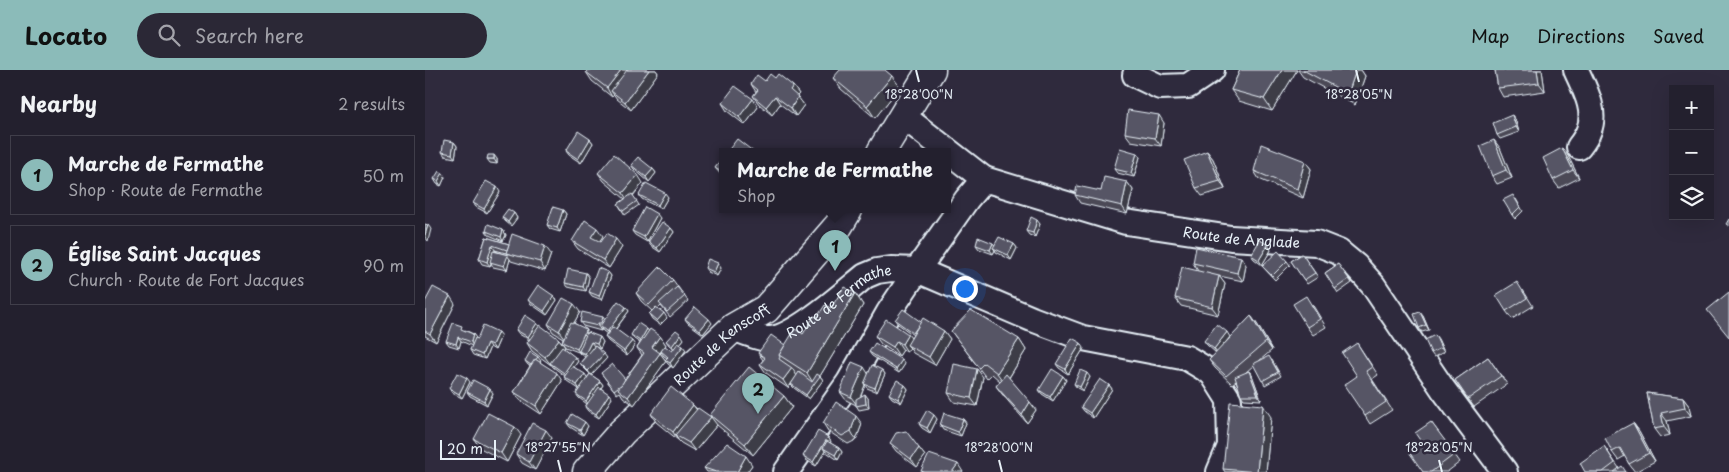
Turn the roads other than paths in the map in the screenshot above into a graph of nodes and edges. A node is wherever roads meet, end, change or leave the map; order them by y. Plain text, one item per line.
1 (931, 70) edge
2 (1212, 70) edge
3 (1576, 70) edge
4 (1135, 75) dead end
5 (903, 116) junction
6 (1579, 147) dead end
7 (883, 148) edge
8 (944, 148) edge
9 (951, 153) edge
10 (984, 179) junction
11 (846, 213) edge
12 (917, 270) junction
13 (733, 328) junction
14 (587, 472) edge
15 (786, 472) edge
16 (1219, 472) edge
17 (1505, 472) edge

1 - 5 main road
2 - 4 street
3 - 6 street
5 - 7 main road
5 - 8 street
9 - 10 street
10 - 12 street
10 - 17 street, Route de Anglade
11 - 13 main road, Route de Kenscoff
12 - 13 street, Route de Fermathe
12 - 15 street
12 - 16 street
13 - 14 main road, Route de Kenscoff

